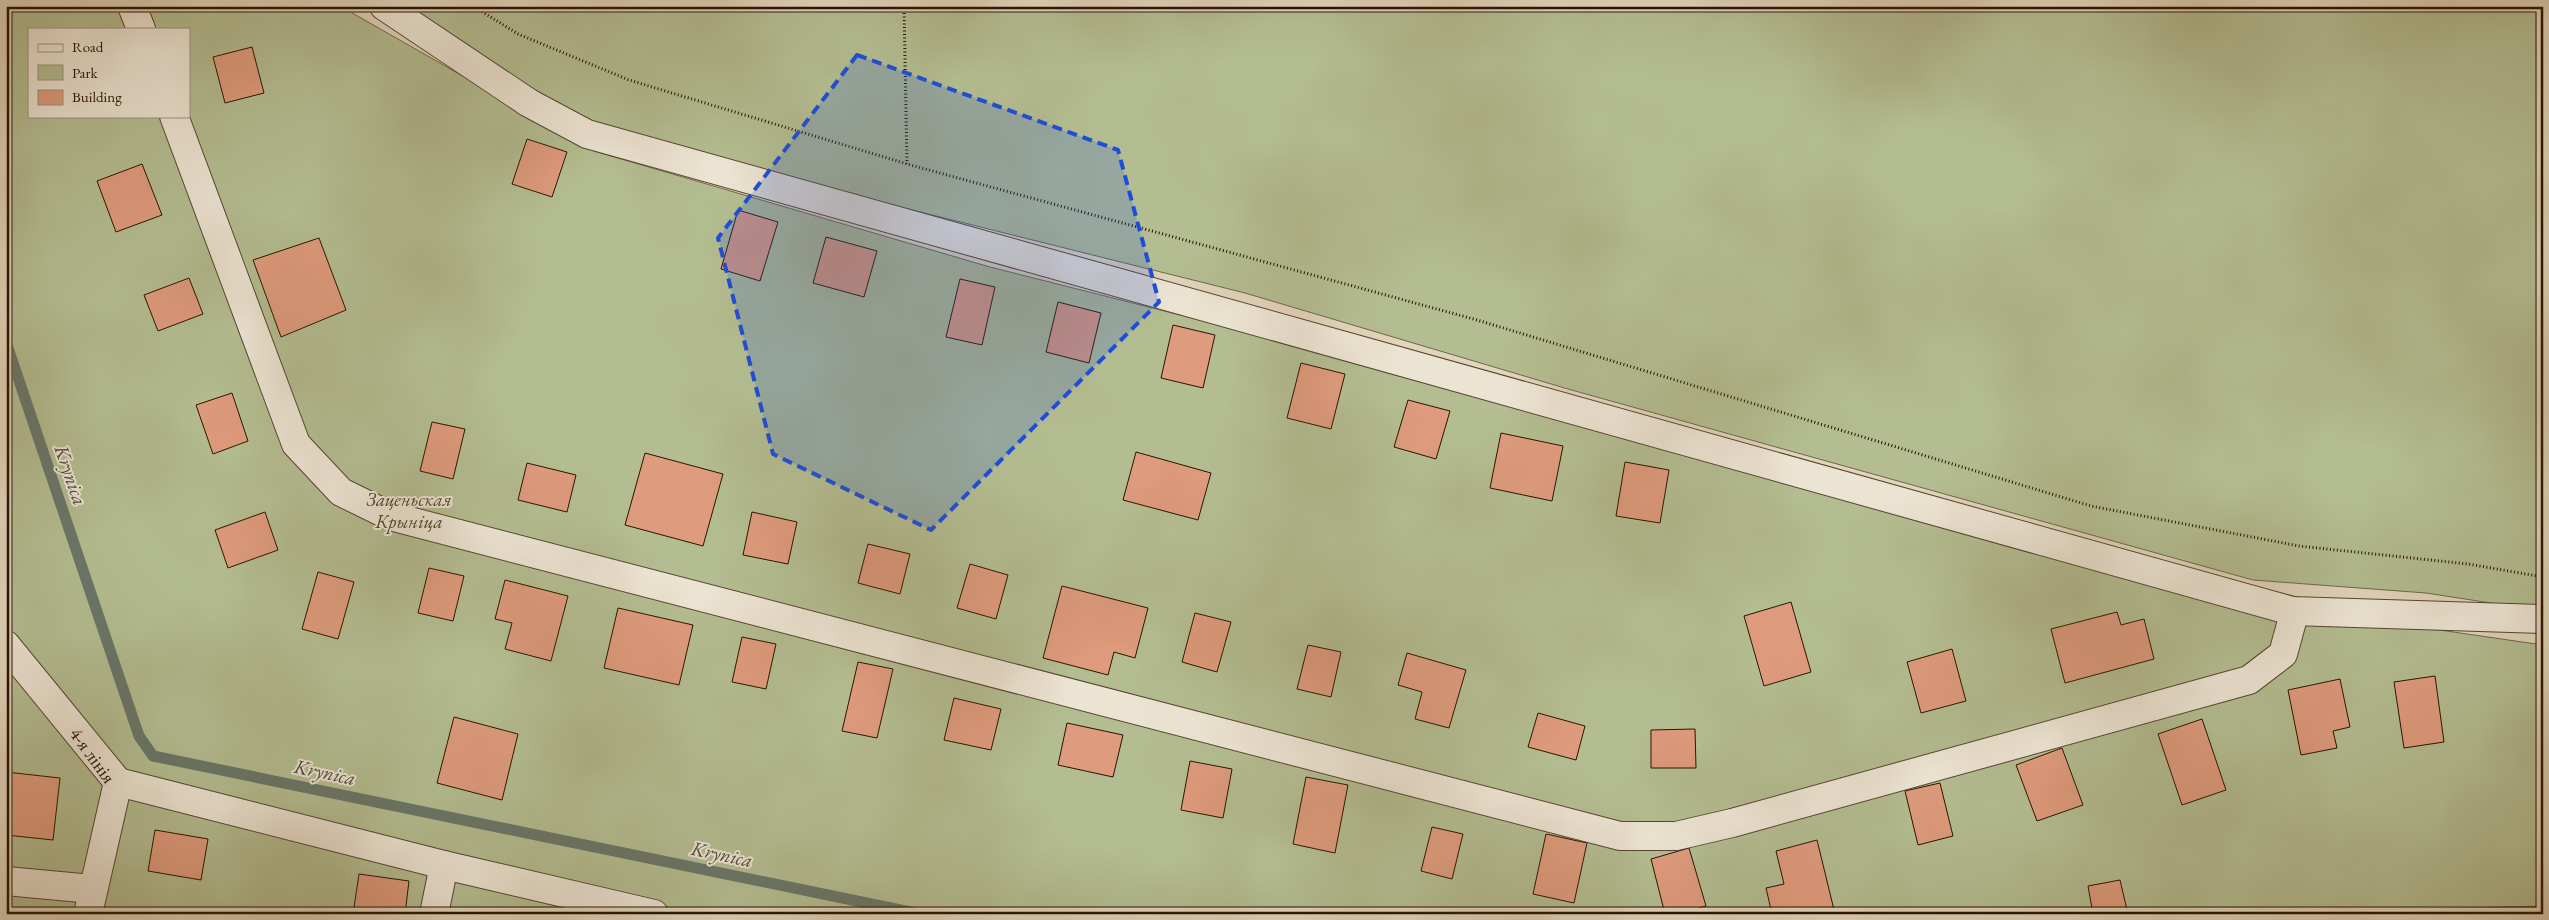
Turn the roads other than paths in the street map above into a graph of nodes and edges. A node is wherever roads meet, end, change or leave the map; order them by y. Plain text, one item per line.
1 (132, 6) edge
2 (384, 6) edge
3 (141, 28) edge
4 (175, 118) edge
5 (2292, 611) junction
6 (2543, 619) edge
7 (6, 645) edge
8 (118, 782) junction
9 (444, 865) junction
10 (6, 882) edge
11 (90, 902) edge
12 (434, 914) edge
13 (654, 914) edge

1 - 3 street
2 - 5 street
4 - 5 street
5 - 6 street
7 - 8 street, 4-я лінія
8 - 9 street
8 - 11 street, 4-я лінія
9 - 12 street
9 - 13 street
10 - 11 street

